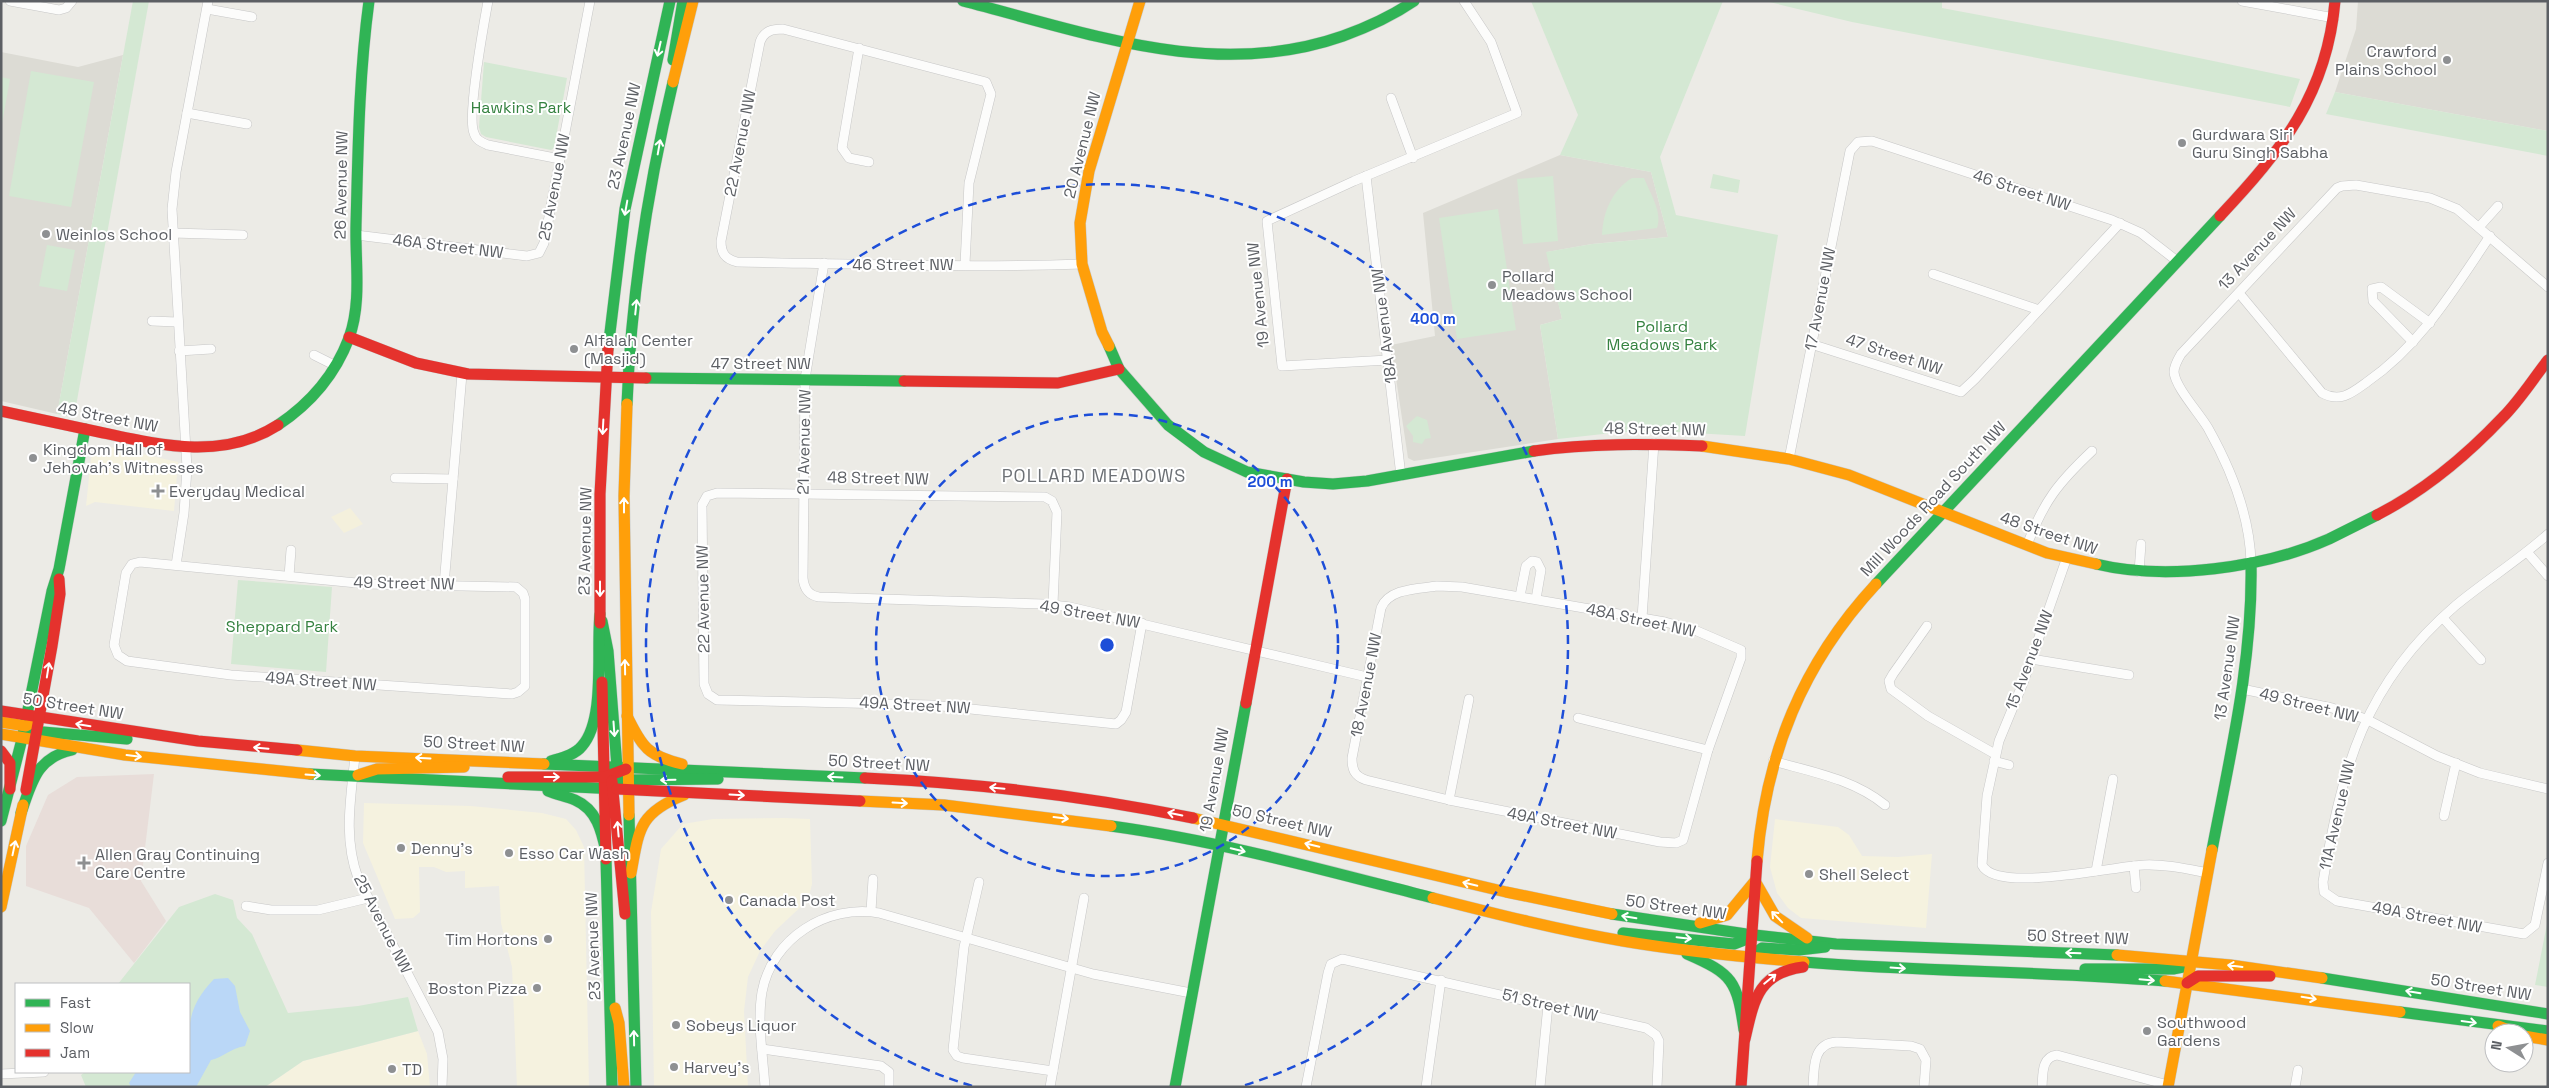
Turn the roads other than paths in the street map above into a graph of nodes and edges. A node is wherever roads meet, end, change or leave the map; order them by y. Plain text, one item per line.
1 (10, 1) edge
2 (369, 1) edge
3 (488, 1) edge
4 (590, 1) edge
5 (670, 1) edge
6 (683, 1) edge
7 (693, 1) edge
8 (963, 1) edge
9 (1140, 1) edge
10 (1414, 1) edge
11 (1464, 1) edge
12 (2242, 1) edge
13 (2335, 1) edge
14 (2267, 4) edge
15 (69, 5) edge
16 (208, 5) edge
17 (252, 17) dead end
18 (2334, 18) junction
19 (1127, 42) junction
20 (860, 48) junction
21 (1391, 98) dead end
22 (669, 99) junction
23 (187, 113) junction
24 (247, 124) dead end
25 (1858, 142) joint
26 (1414, 158) junction
27 (560, 159) junction
28 (869, 162) dead end
29 (1366, 176) junction
30 (2498, 206) dead end
31 (2120, 223) junction
32 (2480, 226) junction
33 (172, 233) junction
34 (243, 235) dead end
35 (356, 235) junction
36 (2490, 236) junction
37 (538, 253) joint
38 (725, 256) joint
39 (2177, 260) junction
40 (824, 264) junction
41 (965, 264) junction
42 (1082, 264) junction
43 (1932, 274) dead end
44 (2548, 287) edge
45 (2239, 292) junction
46 (2039, 310) junction
47 (152, 321) dead end
48 (177, 322) junction
49 (2430, 323) junction
50 (349, 336) junction
51 (2413, 342) junction
52 (1811, 344) junction
53 (211, 349) dead end
54 (179, 351) junction
55 (314, 355) dead end
56 (1388, 360) junction
57 (2548, 360) edge
58 (336, 366) junction
59 (1119, 369) junction
60 (462, 374) junction
61 (606, 378) junction
62 (628, 378) junction
63 (805, 379) junction
64 (1, 411) edge
65 (292, 417) joint
66 (1168, 425) joint
67 (85, 429) junction
68 (1654, 443) junction
69 (185, 448) junction
70 (2092, 451) dead end
71 (1789, 459) junction
72 (1401, 476) junction
73 (395, 478) dead end
74 (453, 479) junction
75 (1287, 479) junction
76 (804, 494) junction
77 (705, 499) joint
78 (1944, 511) junction
79 (2548, 534) edge
80 (2141, 544) dead end
81 (2027, 545) junction
82 (292, 550) dead end
83 (2527, 552) junction
84 (2066, 560) junction
85 (2252, 563) junction
86 (176, 565) junction
87 (59, 569) junction
88 (2139, 572) junction
89 (289, 576) junction
90 (2548, 576) edge
91 (444, 585) junction
92 (808, 592) joint
93 (1520, 596) junction
94 (1536, 599) junction
95 (1385, 600) joint
96 (1053, 604) junction
97 (600, 613) junction
98 (1642, 618) junction
99 (2443, 618) junction
100 (1142, 623) junction
101 (1927, 626) dead end
102 (1254, 650) junction
103 (121, 658) joint
104 (2031, 659) junction
105 (2481, 660) dead end
106 (2129, 675) dead end
107 (1367, 677) junction
108 (2242, 689) junction
109 (522, 690) joint
110 (711, 698) joint
111 (1469, 699) dead end
112 (1, 711) edge
113 (627, 716) junction
114 (40, 718) junction
115 (1578, 718) dead end
116 (2366, 719) junction
117 (24, 721) junction
118 (1, 722) edge
119 (1, 734) edge
120 (36, 736) junction
121 (22, 739) junction
122 (198, 741) junction
123 (86, 749) junction
124 (1708, 750) junction
125 (1, 751) edge
126 (355, 756) junction
127 (1995, 758) junction
128 (1773, 761) junction
129 (499, 762) junction
130 (2456, 763) junction
131 (542, 764) junction
132 (2009, 765) dead end
133 (709, 771) junction
134 (1354, 772) joint
135 (768, 774) junction
136 (353, 778) junction
137 (617, 778) junction
138 (2113, 779) dead end
139 (452, 783) junction
140 (539, 786) junction
141 (10, 789) junction
142 (2548, 790) edge
143 (688, 793) junction
144 (1449, 800) junction
145 (1885, 805) dead end
146 (21, 813) junction
147 (2444, 816) dead end
148 (1, 821) edge
149 (1222, 823) junction
150 (1218, 845) junction
151 (607, 856) junction
152 (2548, 863) edge
153 (2134, 866) junction
154 (2096, 871) junction
155 (2208, 872) junction
156 (631, 873) junction
157 (873, 879) dead end
158 (979, 882) dead end
159 (1755, 882) junction
160 (2136, 888) dead end
161 (2324, 892) joint
162 (368, 898) junction
163 (1084, 898) dead end
164 (246, 906) dead end
165 (1, 907) edge
166 (871, 911) junction
167 (1677, 925) junction
168 (1751, 934) junction
169 (1601, 936) junction
170 (967, 938) junction
171 (1811, 940) junction
172 (1855, 944) junction
173 (632, 947) junction
174 (1671, 948) junction
175 (1750, 957) junction
176 (2192, 961) junction
177 (1849, 965) junction
178 (1071, 968) junction
179 (2305, 974) junction
180 (2050, 975) junction
181 (1441, 980) junction
182 (2187, 984) junction
183 (610, 987) junction
184 (1191, 993) junction
185 (1548, 1005) junction
186 (2548, 1014) edge
187 (2484, 1024) edge
188 (2534, 1029) edge
189 (2548, 1030) edge
190 (2534, 1038) edge
191 (1745, 1039) junction
192 (2548, 1040) edge
193 (762, 1049) junction
194 (2298, 1070) dead end
195 (1053, 1071) junction
196 (22, 1073) edge
197 (1, 1074) edge
198 (2168, 1086) edge
199 (442, 1087) edge
200 (612, 1087) edge
201 (624, 1087) edge
202 (636, 1087) edge
203 (764, 1087) edge
204 (889, 1087) edge
205 (1050, 1087) edge
206 (1174, 1087) edge
207 (1306, 1087) edge
208 (1426, 1087) edge
209 (1540, 1087) edge
210 (1657, 1087) edge
211 (1740, 1087) edge
212 (1813, 1087) edge
213 (1924, 1087) edge
214 (2042, 1087) edge
215 (2295, 1087) edge

1 - 15 street
2 - 35 main road, 26 Avenue NW
3 - 27 street
4 - 27 street, 25 Avenue NW
5 -> 61 main road, 23 Avenue NW
6 - 22 main road
7 - 22 main road, 23 Avenue NW
8 - 19 main road
9 - 19 main road, 20 Avenue NW
10 - 19 main road
11 - 26 street
12 - 14 street
13 - 18 main road, Mill Woods Road South NW
14 - 18 street
16 - 17 street
16 - 23 street
18 - 39 main road, Mill Woods Road South NW
19 - 42 main road, 20 Avenue NW
20 - 28 street
20 - 38 street, 22 Avenue NW
20 - 41 street
21 - 26 street
62 -> 22 main road, 23 Avenue NW
23 - 24 street
23 - 33 street
25 - 31 street, 46 Street NW
25 - 52 street, 17 Avenue NW
26 - 29 street
27 - 37 street, 25 Avenue NW
29 - 56 street, 18A Avenue NW
29 - 56 street, 19 Avenue NW
30 - 32 street
31 - 39 street, 46 Street NW
31 - 46 street
32 - 36 street
32 - 45 street, 13 Avenue NW
33 - 34 street
33 - 48 street
35 - 37 street, 46A Street NW
35 - 50 main road, 26 Avenue NW
36 - 44 street
36 - 49 street
38 - 40 street, 46 Street NW
39 - 78 main road, Mill Woods Road South NW
40 - 41 street, 46 Street NW
40 - 63 street, 21 Avenue NW
41 - 42 street, 46 Street NW
42 - 59 main road, 20 Avenue NW
43 - 46 street
45 - 51 street
45 - 85 street, 13 Avenue NW
46 - 52 street, 47 Street NW
47 - 48 street
48 - 54 street
49 - 51 street
49 - 51 street
50 - 58 main road, 26 Avenue NW
50 - 60 main road, 47 Street NW
52 - 71 street, 17 Avenue NW
53 - 54 street
54 - 69 street
55 - 58 street
56 - 72 street, 18A Avenue NW
57 - 85 main road, 48 Street NW
58 - 65 main road, 26 Avenue NW
59 - 63 main road, 47 Street NW
59 - 66 main road, 20 Avenue NW
60 - 61 main road, 47 Street NW
60 - 74 street
61 - 62 main road, 47 Street NW
61 -> 97 main road, 23 Avenue NW
62 - 63 main road, 47 Street NW
113 -> 62 main road, 23 Avenue NW
63 - 76 street, 21 Avenue NW
64 - 67 main road, 48 Street NW
65 - 69 main road, 48 Street NW
66 - 75 main road, 48 Street NW
67 - 69 main road, 48 Street NW
67 - 87 main road
68 - 71 main road, 48 Street NW
68 - 72 main road, 48 Street NW
68 - 98 street
69 - 86 street
70 - 81 street
71 - 78 main road, 48 Street NW
72 - 75 main road, 48 Street NW
73 - 74 street
74 - 91 street
75 - 102 main road, 19 Avenue NW
76 - 77 street, 48 Street NW
76 - 92 street, 21 Avenue NW
76 - 96 street, 48 Street NW
77 - 110 street, 22 Avenue NW
78 - 81 main road, 48 Street NW
78 - 128 main road, Mill Woods Road South NW
79 - 83 street, 11A Avenue NW
80 - 88 street
81 - 84 main road, 48 Street NW
82 - 89 street
83 - 90 street
83 - 99 street, 11A Avenue NW
84 - 88 main road, 48 Street NW
84 - 104 street, 15 Avenue NW
85 - 88 main road, 48 Street NW
85 - 108 main road, 13 Avenue NW
86 - 89 street, 49 Street NW
86 - 103 street, 49 Street NW
114 -> 87 main road
87 - 117 main road
89 - 91 street, 49 Street NW
91 - 109 street, 49 Street NW
92 - 96 street, 49 Street NW
93 - 94 street, 48A Street NW
93 - 94 street
93 - 95 street, 48A Street NW
94 - 98 street, 48A Street NW
95 - 107 street, 18 Avenue NW
96 - 100 street, 49 Street NW
97 - 131 main road
97 -> 137 main road, 23 Avenue NW
98 - 124 street, 48A Street NW
99 - 105 street
99 - 116 street, 11A Avenue NW
100 - 102 street, 49 Street NW
100 - 110 street, 49A Street NW
101 - 127 street
102 - 107 street, 49 Street NW
102 - 149 main road, 19 Avenue NW
103 - 109 street, 49A Street NW
104 - 106 street
104 - 127 street, 15 Avenue NW
107 - 134 street, 18 Avenue NW
108 - 116 street, 49 Street NW
108 - 155 main road, 13 Avenue NW
111 - 144 street
112 - 117 main road, 50 Street NW
113 - 133 main road
113 - 137 main road, 23 Avenue NW
114 - 117 main road
114 - 120 main road
122 -> 114 main road, 50 Street NW
115 - 124 street
116 - 130 street, 49 Street NW
116 - 161 street, 11A Avenue NW
117 - 118 main road
117 - 121 main road
119 - 121 main road
120 - 121 main road
120 - 122 main road
120 - 123 main road, 50 Street NW
120 - 146 main road
121 - 141 main road
126 -> 122 main road, 50 Street NW
123 -> 136 main road, 50 Street NW
123 - 146 main road
124 - 144 street, 49A Street NW
125 - 141 main road
129 -> 126 main road, 50 Street NW
126 - 136 street, 25 Avenue NW
127 - 132 street
127 - 154 street, 15 Avenue NW
128 - 145 street
128 - 159 main road, Mill Woods Road South NW
129 - 131 main road, 50 Street NW
129 - 136 main road
130 - 142 street, 49 Street NW
130 - 147 street
131 - 137 main road, 50 Street NW
133 - 135 main road, 50 Street NW
133 - 137 main road, 50 Street NW
134 - 144 street, 49A Street NW
135 -> 137 main road
149 -> 135 main road, 50 Street NW
136 - 139 main road, 50 Street NW
136 - 162 street, 25 Avenue NW
139 -> 137 main road
137 - 140 main road, 50 Street NW
137 - 143 main road, 50 Street NW
137 - 151 main road, 23 Avenue NW
137 - 156 main road, 23 Avenue NW
173 -> 137 main road
138 - 154 street
139 - 140 main road, 50 Street NW
140 - 151 main road
141 - 148 main road
143 -> 150 main road, 50 Street NW
143 - 156 main road
165 -> 146 main road
149 - 150 main road, 19 Avenue NW
167 -> 149 main road, 50 Street NW
150 -> 169 main road, 50 Street NW
150 - 184 main road, 19 Avenue NW
151 - 183 main road, 23 Avenue NW
152 - 161 street, 49A Street NW
153 - 154 street
153 - 155 street
153 - 160 street
155 - 176 main road, 13 Avenue NW
156 - 173 main road, 23 Avenue NW
157 - 166 street
158 - 170 street
159 - 167 main road
159 - 168 main road, Mill Woods Road South NW
171 -> 159 main road
162 - 164 street
162 - 199 street, 25 Avenue NW
163 - 178 street
166 - 170 street
166 - 193 street
167 - 168 main road, 50 Street NW
169 -> 168 main road
168 - 171 main road, 50 Street NW
168 - 175 main road, Mill Woods Road South NW
169 - 174 main road, 50 Street NW
170 - 178 street
170 - 195 street
171 - 172 main road, 50 Street NW
172 - 175 main road
176 -> 172 main road, 50 Street NW
202 -> 173 main road, 23 Avenue NW
174 - 175 main road, 50 Street NW
174 - 191 main road
175 - 177 main road, 50 Street NW
175 - 191 main road, Mill Woods Road South NW
179 -> 176 main road, 50 Street NW
176 - 180 main road
176 - 182 main road, 13 Avenue NW
177 -> 180 main road, 50 Street NW
191 -> 177 main road
178 - 184 street
178 - 195 street
179 - 182 main road
186 -> 179 main road, 50 Street NW
180 -> 182 main road, 50 Street NW
181 - 185 street, 51 Street NW
181 - 207 street, 51 Street NW
181 - 208 street
182 -> 187 main road, 50 Street NW
182 - 198 main road, 13 Avenue NW
183 - 200 main road, 23 Avenue NW
183 - 201 main road
184 - 206 main road, 19 Avenue NW
185 - 209 street
185 - 210 street, 51 Street NW
188 - 189 main road, 50 Street NW
190 - 192 main road
191 - 211 main road, Mill Woods Road South NW
193 - 203 street
193 - 204 street
194 - 215 street
195 - 205 street
196 - 197 street
198 - 214 street
212 - 213 street

